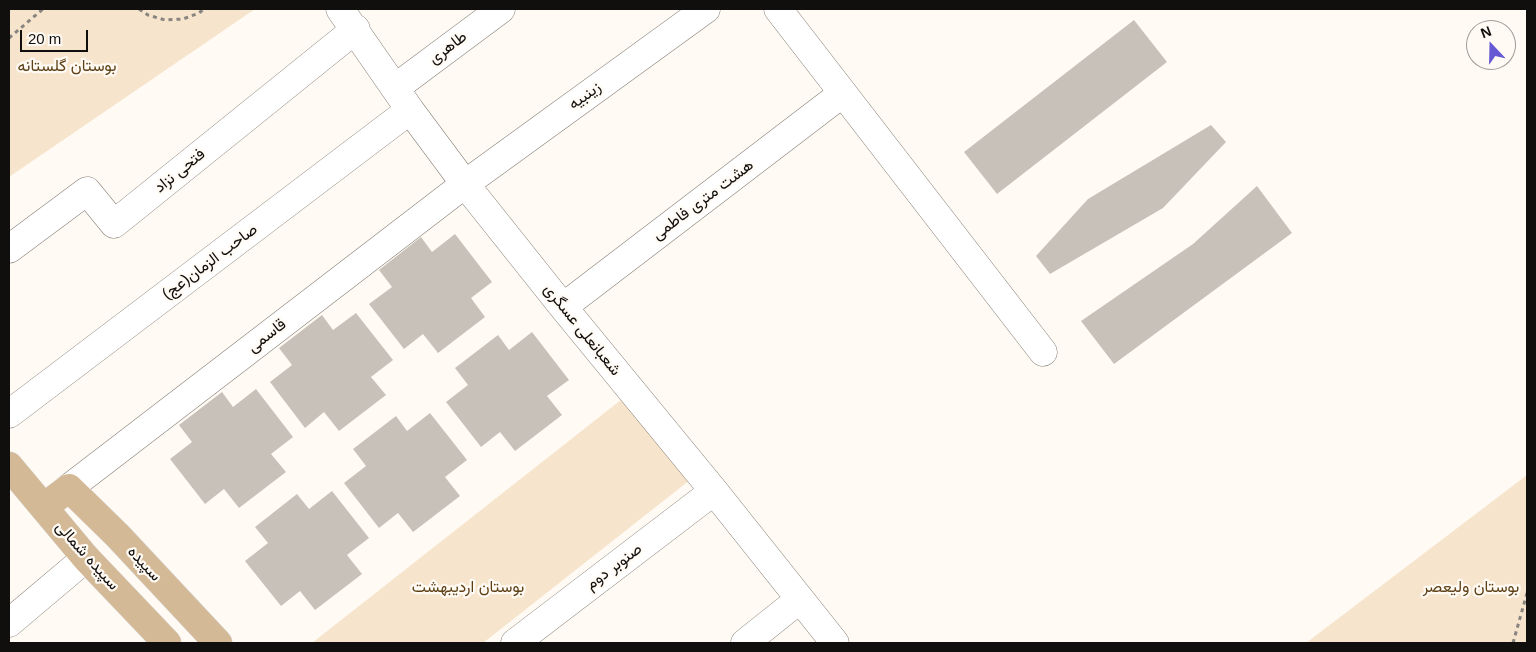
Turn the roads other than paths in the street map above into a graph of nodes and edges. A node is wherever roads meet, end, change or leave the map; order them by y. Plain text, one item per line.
1 (501, 9) edge
2 (706, 9) edge
3 (778, 9) edge
4 (348, 19) edge
5 (395, 88) junction
6 (843, 93) junction
7 (410, 110) junction
8 (465, 184) junction
9 (9, 249) edge
10 (563, 307) junction
11 (1043, 352) dead end
12 (9, 414) edge
13 (9, 466) edge
14 (69, 488) junction
15 (714, 491) junction
16 (44, 507) junction
17 (86, 558) junction
18 (800, 599) junction
19 (9, 623) edge
20 (168, 643) edge
21 (218, 643) edge
22 (515, 643) edge
23 (745, 643) edge
24 (835, 643) edge

1 - 5 street, طاهری
2 - 8 street, زینبیه
3 - 6 street
4 - 5 street, شعبانعلی عسگری
4 - 9 street, فتحی نزاد
5 - 7 street, شعبانعلی عسگری
6 - 10 street, هشت متری فاطمی
6 - 11 street
7 - 8 street, شعبانعلی عسگری
7 - 12 street, صاحب الزمان(عج)
8 - 10 street, شعبانعلی عسگری
8 - 14 street, قاسمی
10 - 15 street, شعبانعلی عسگری
13 - 16 main road, سپیده شمالی
14 - 16 main road
14 - 21 main road, سپیده
15 - 18 street, شعبانعلی عسگری
15 - 22 street, صنوبر دوم
16 - 17 main road, سپیده شمالی
17 - 19 street
17 - 20 main road, سپیده شمالی
18 - 23 street
18 - 24 street, شعبانعلی عسگری

